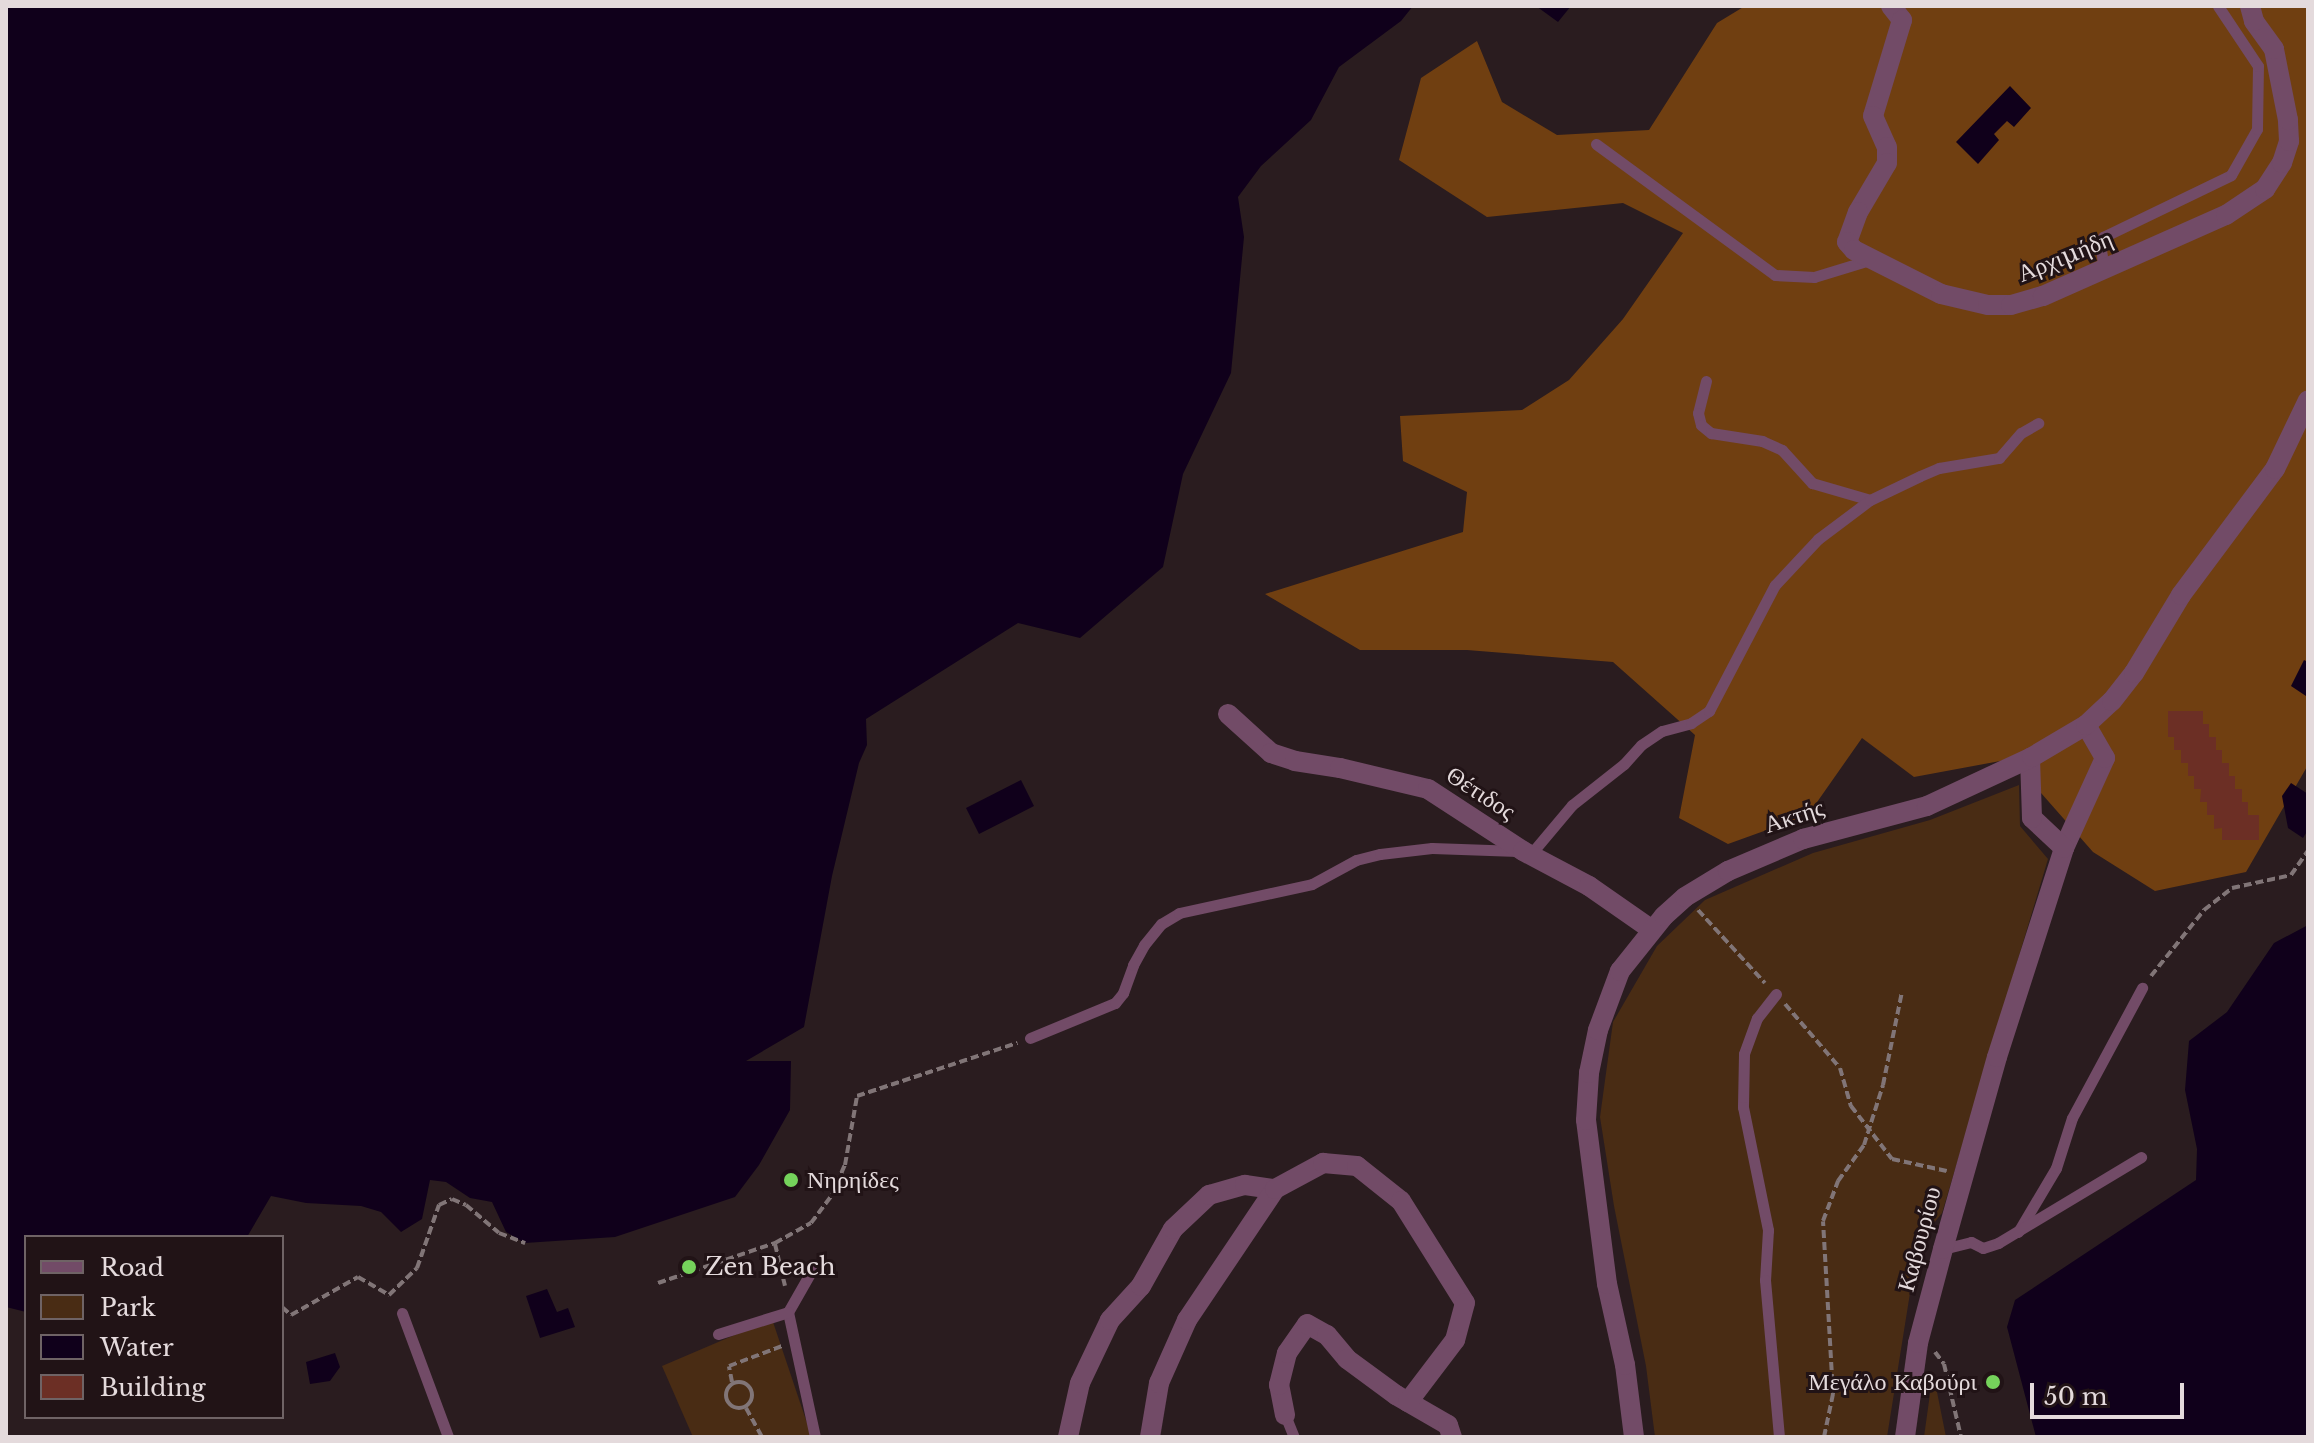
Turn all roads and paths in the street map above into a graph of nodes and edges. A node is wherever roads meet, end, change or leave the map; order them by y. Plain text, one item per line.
1 (1891, 6) edge
2 (2218, 6) edge
3 (2250, 6) edge
4 (1596, 144) dead end
5 (1875, 260) junction
6 (2104, 269) junction
7 (1706, 381) dead end
8 (2308, 400) edge
9 (2038, 423) dead end
10 (1870, 500) junction
11 (1228, 714) dead end
12 (2086, 725) junction
13 (2030, 758) junction
14 (2064, 848) junction
15 (2308, 851) edge
16 (1526, 853) junction
17 (1685, 897) junction
18 (1652, 930) junction
19 (2142, 988) joint
20 (1902, 992) dead end
21 (1776, 994) junction
22 (1030, 1038) joint
23 (1868, 1127) junction
24 (2141, 1157) dead end
25 (1964, 1174) junction
26 (1275, 1189) junction
27 (2018, 1232) junction
28 (525, 1243) dead end
29 (1943, 1249) junction
30 (812, 1270) dead end
31 (658, 1283) dead end
32 (284, 1309) edge
33 (788, 1312) junction
34 (402, 1313) dead end
35 (718, 1334) dead end
36 (1918, 1343) junction
37 (785, 1345) dead end
38 (732, 1382) junction
39 (1408, 1402) junction
40 (746, 1408) junction
41 (1285, 1415) joint
42 (448, 1437) edge
43 (762, 1437) edge
44 (815, 1437) edge
45 (1068, 1437) edge
46 (1150, 1437) edge
47 (1294, 1437) edge
48 (1452, 1437) edge
49 (1634, 1437) edge
50 (1779, 1437) edge
51 (1824, 1437) edge
52 (1905, 1437) edge
53 (1961, 1437) edge

1 - 5 street, Αρχιμήδη
2 - 6 lane
3 - 6 street, Αρχιμήδη
4 - 5 lane
5 - 6 street, Αρχιμήδη
7 - 10 lane
8 - 12 street, Ακτής
9 - 10 lane
10 - 16 lane
11 - 16 street, Θέτιδος
12 - 13 street, Ακτής
12 - 14 street, Καβουρίου
13 - 14 street
13 - 17 street, Ακτής
14 - 25 street, Καβουρίου
15 - 19 path
16 - 18 street, Θέτιδος
16 - 22 lane
17 - 18 street, Ακτής
17 - 21 path
18 - 49 street, Ακτής
19 - 27 lane
20 - 23 path
21 - 23 path
21 - 50 lane
22 - 31 path
23 - 25 path
23 - 51 path
24 - 27 lane
25 - 29 street, Καβουρίου
26 - 39 street
26 - 45 street
26 - 46 street
27 - 29 lane
28 - 32 path
29 - 36 street, Καβουρίου
30 - 33 lane
33 - 35 lane
33 - 44 lane
34 - 42 lane
36 - 52 street, Καβουρίου
36 - 53 path
37 - 38 path
38 - 40 path
38 - 40 path
39 - 41 street
39 - 48 street
40 - 43 path
41 - 47 lane

